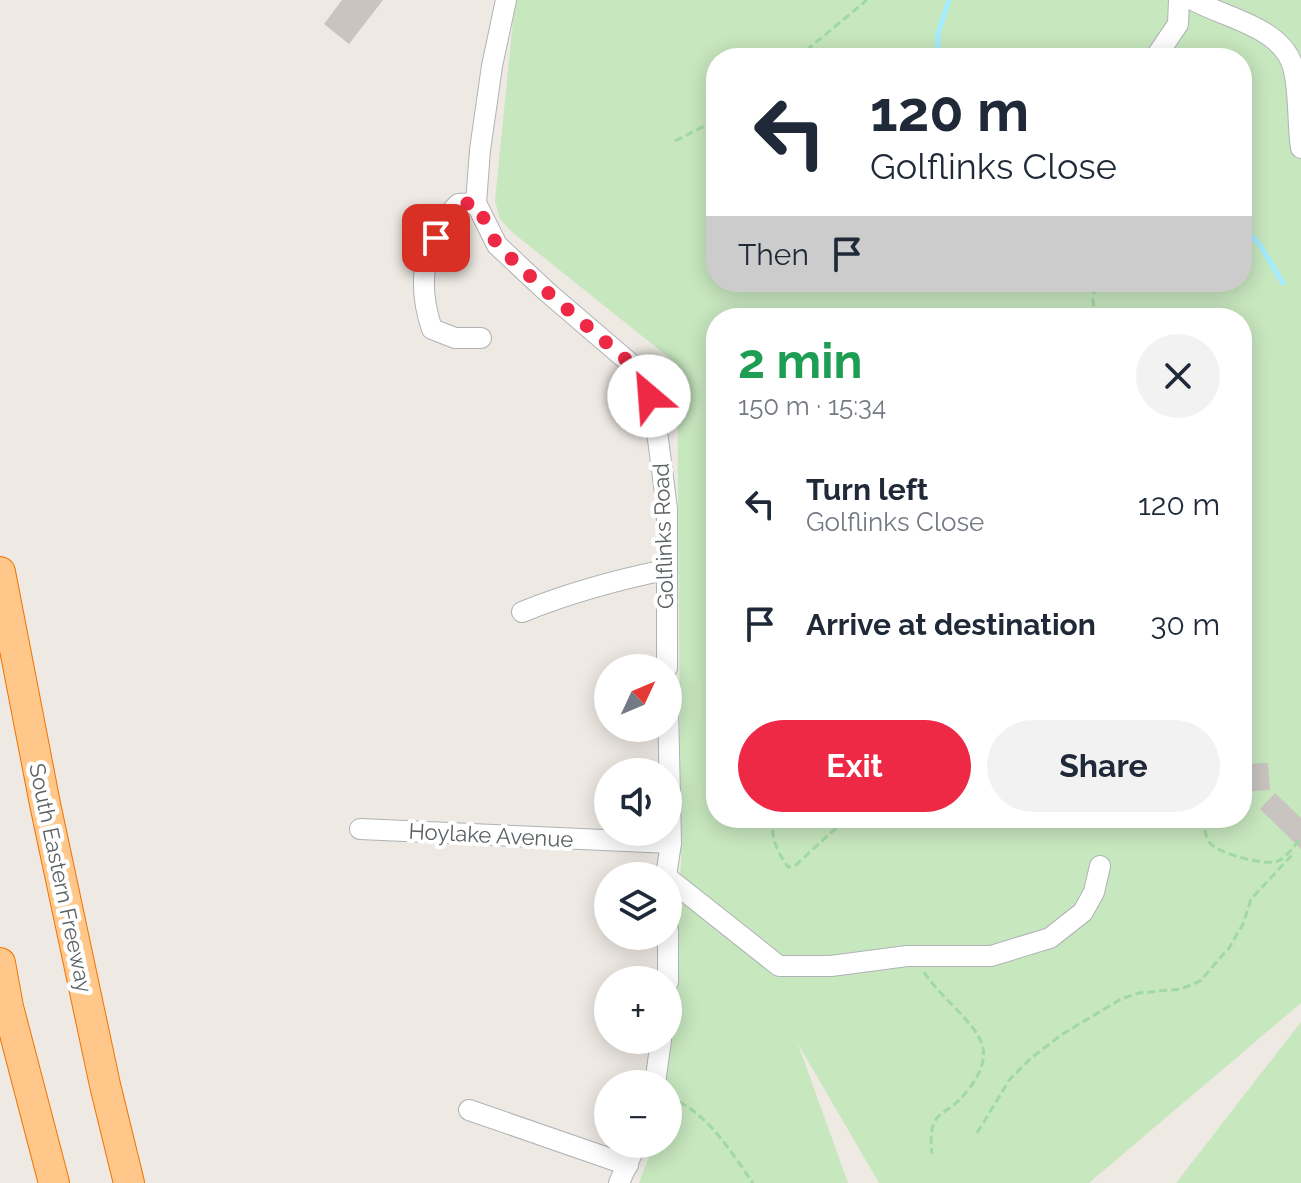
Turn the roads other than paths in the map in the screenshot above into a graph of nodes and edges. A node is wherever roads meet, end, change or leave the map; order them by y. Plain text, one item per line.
1 (506, 0) edge
2 (1179, 0) edge
3 (1193, 0) edge
4 (1162, 48) edge
5 (1301, 148) edge
6 (476, 203) junction
7 (481, 338) dead end
8 (665, 570) junction
9 (0, 572) edge
10 (522, 612) dead end
11 (667, 654) edge
12 (360, 829) dead end
13 (594, 840) edge
14 (1100, 866) dead end
15 (682, 889) edge
16 (0, 963) edge
17 (469, 1110) dead end
18 (624, 1174) edge
19 (54, 1183) edge
20 (129, 1183) edge

1 - 6 street
2 - 4 street
3 - 5 street
6 - 7 street
6 - 8 street, Golflinks Road
8 - 10 street
8 - 11 street, Golflinks Road
9 - 20 highway, South Eastern Freeway
12 - 13 street, Hoylake Avenue
14 - 15 street
16 - 19 highway
17 - 18 street

